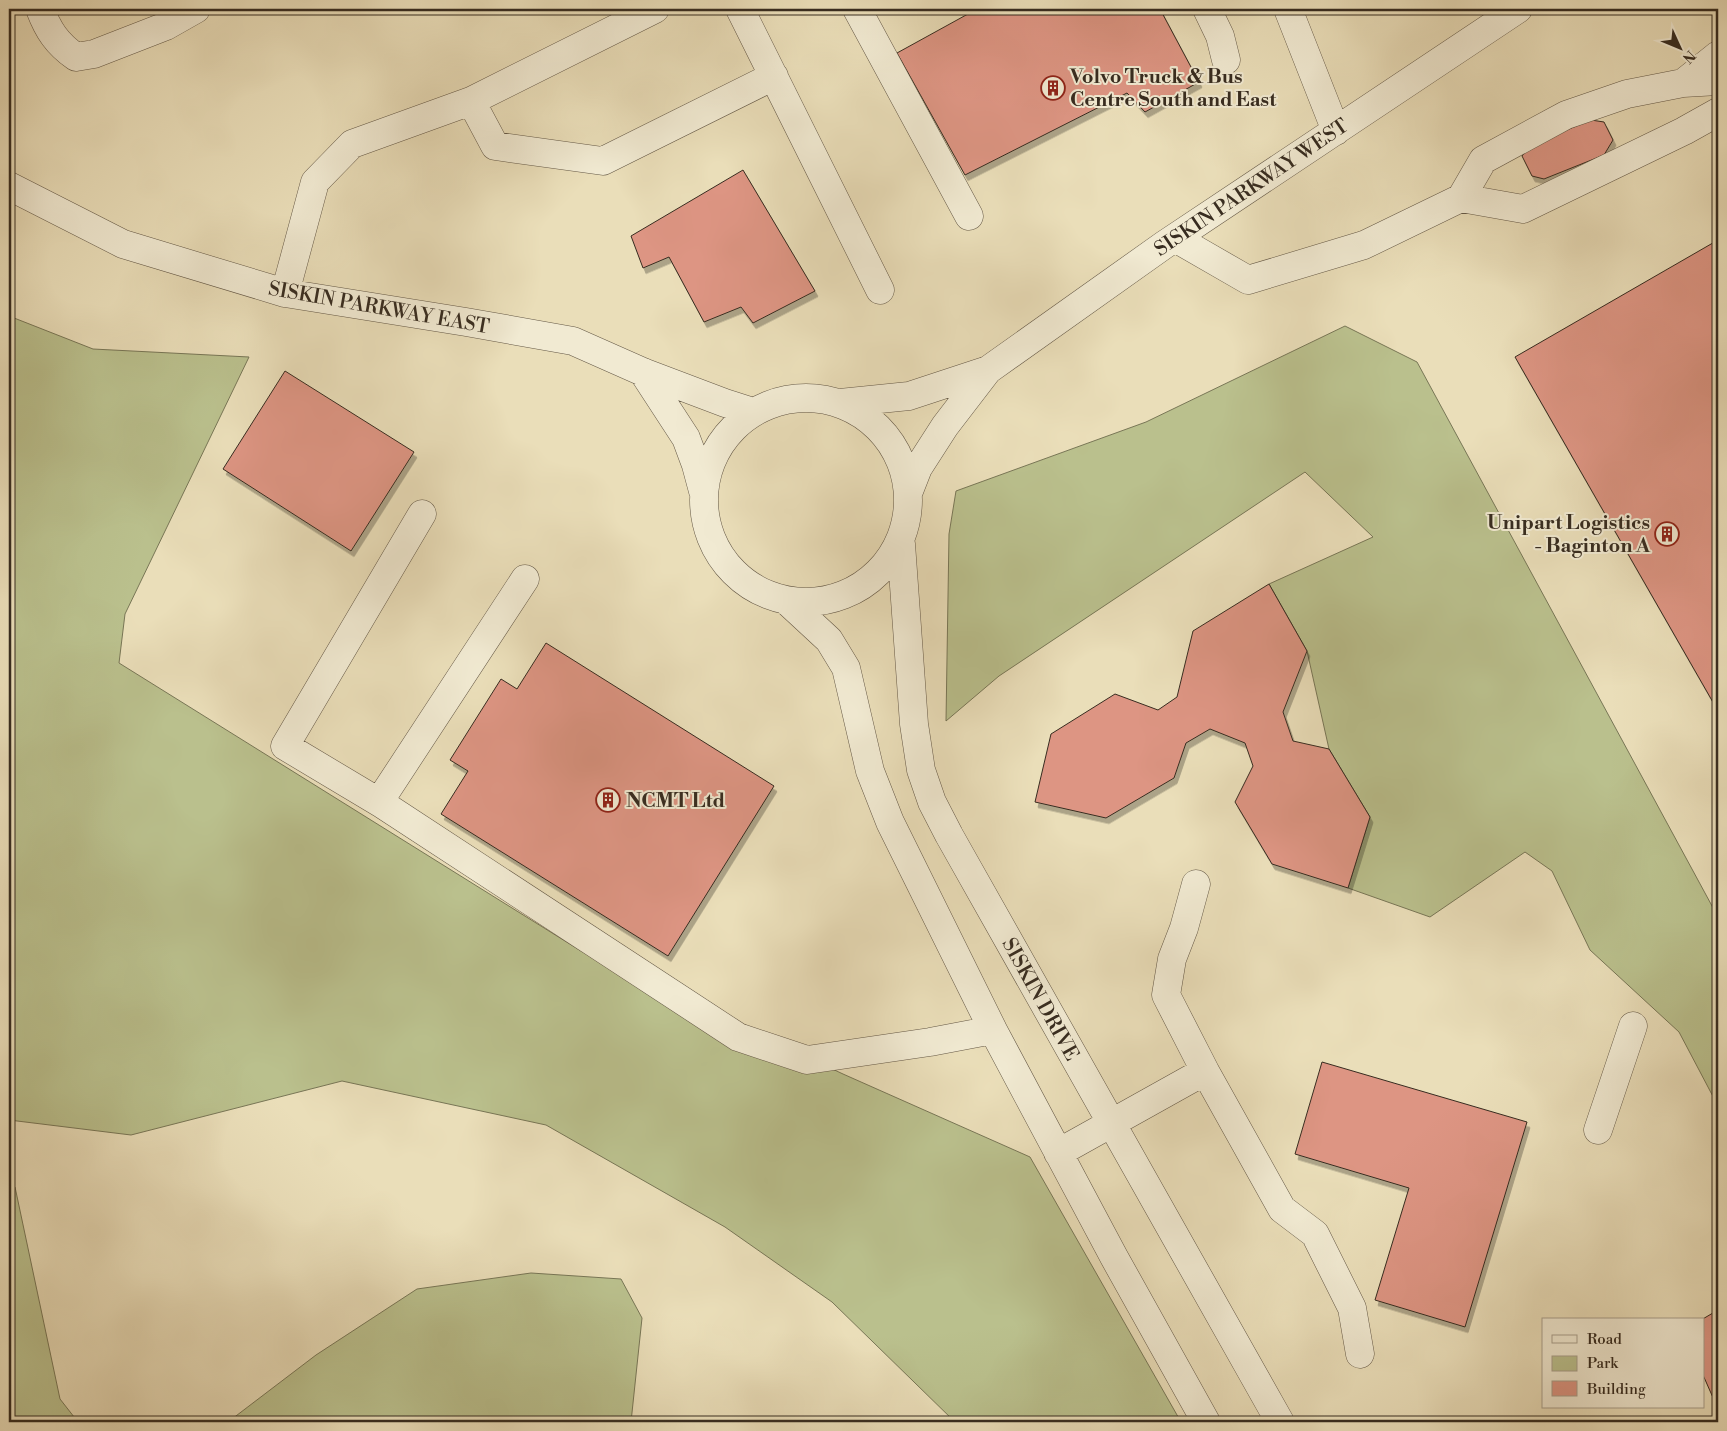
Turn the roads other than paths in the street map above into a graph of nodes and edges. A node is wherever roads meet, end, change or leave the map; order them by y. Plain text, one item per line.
1 (40, 9) edge
2 (196, 9) edge
3 (655, 9) edge
4 (740, 9) edge
5 (857, 9) edge
6 (1207, 9) edge
7 (1288, 9) edge
8 (1518, 9) edge
9 (1718, 55) edge
10 (1226, 60) dead end
11 (774, 76) junction
12 (1718, 81) edge
13 (1683, 83) junction
14 (471, 101) junction
15 (1718, 112) edge
16 (1336, 131) junction
17 (9, 186) edge
18 (1461, 198) junction
19 (969, 216) dead end
20 (1175, 238) junction
21 (880, 290) dead end
22 (285, 294) junction
23 (988, 370) junction
24 (643, 372) junction
25 (840, 402) junction
26 (750, 411) junction
27 (703, 491) junction
28 (909, 491) junction
29 (422, 514) dead end
30 (901, 544) junction
31 (525, 579) dead end
32 (788, 602) junction
33 (382, 804) junction
34 (1196, 884) dead end
35 (1633, 1026) dead end
36 (993, 1030) junction
37 (1205, 1071) junction
38 (1111, 1123) junction
39 (1598, 1130) dead end
40 (1058, 1153) junction
41 (1360, 1354) dead end
42 (1206, 1422) edge
43 (1280, 1422) edge

1 - 2 street
3 - 14 street
4 - 11 street
5 - 19 street
6 - 10 street
7 - 16 street
8 - 16 street, SISKIN PARKWAY WEST
9 - 13 street
11 - 14 street
11 - 21 street
12 - 13 street
13 - 18 street
14 - 22 street
15 - 18 street
16 - 20 street, SISKIN PARKWAY WEST
17 - 22 street, SISKIN PARKWAY EAST
18 - 20 street
20 - 23 street, SISKIN PARKWAY WEST
22 - 24 street, SISKIN PARKWAY EAST
23 - 25 street, SISKIN PARKWAY WEST
23 - 28 street, SISKIN PARKWAY WEST
24 - 26 street, SISKIN PARKWAY EAST
24 - 27 street
25 - 26 street
25 - 28 street
26 - 27 street
27 - 32 street
28 - 30 street
29 - 33 street
30 - 32 street
30 - 38 street, SISKIN DRIVE
31 - 33 street
32 - 36 street
33 - 36 street
34 - 37 street
35 - 39 street
36 - 40 street
37 - 38 street
37 - 41 street
38 - 40 street
38 - 43 street, SISKIN DRIVE
40 - 42 street

